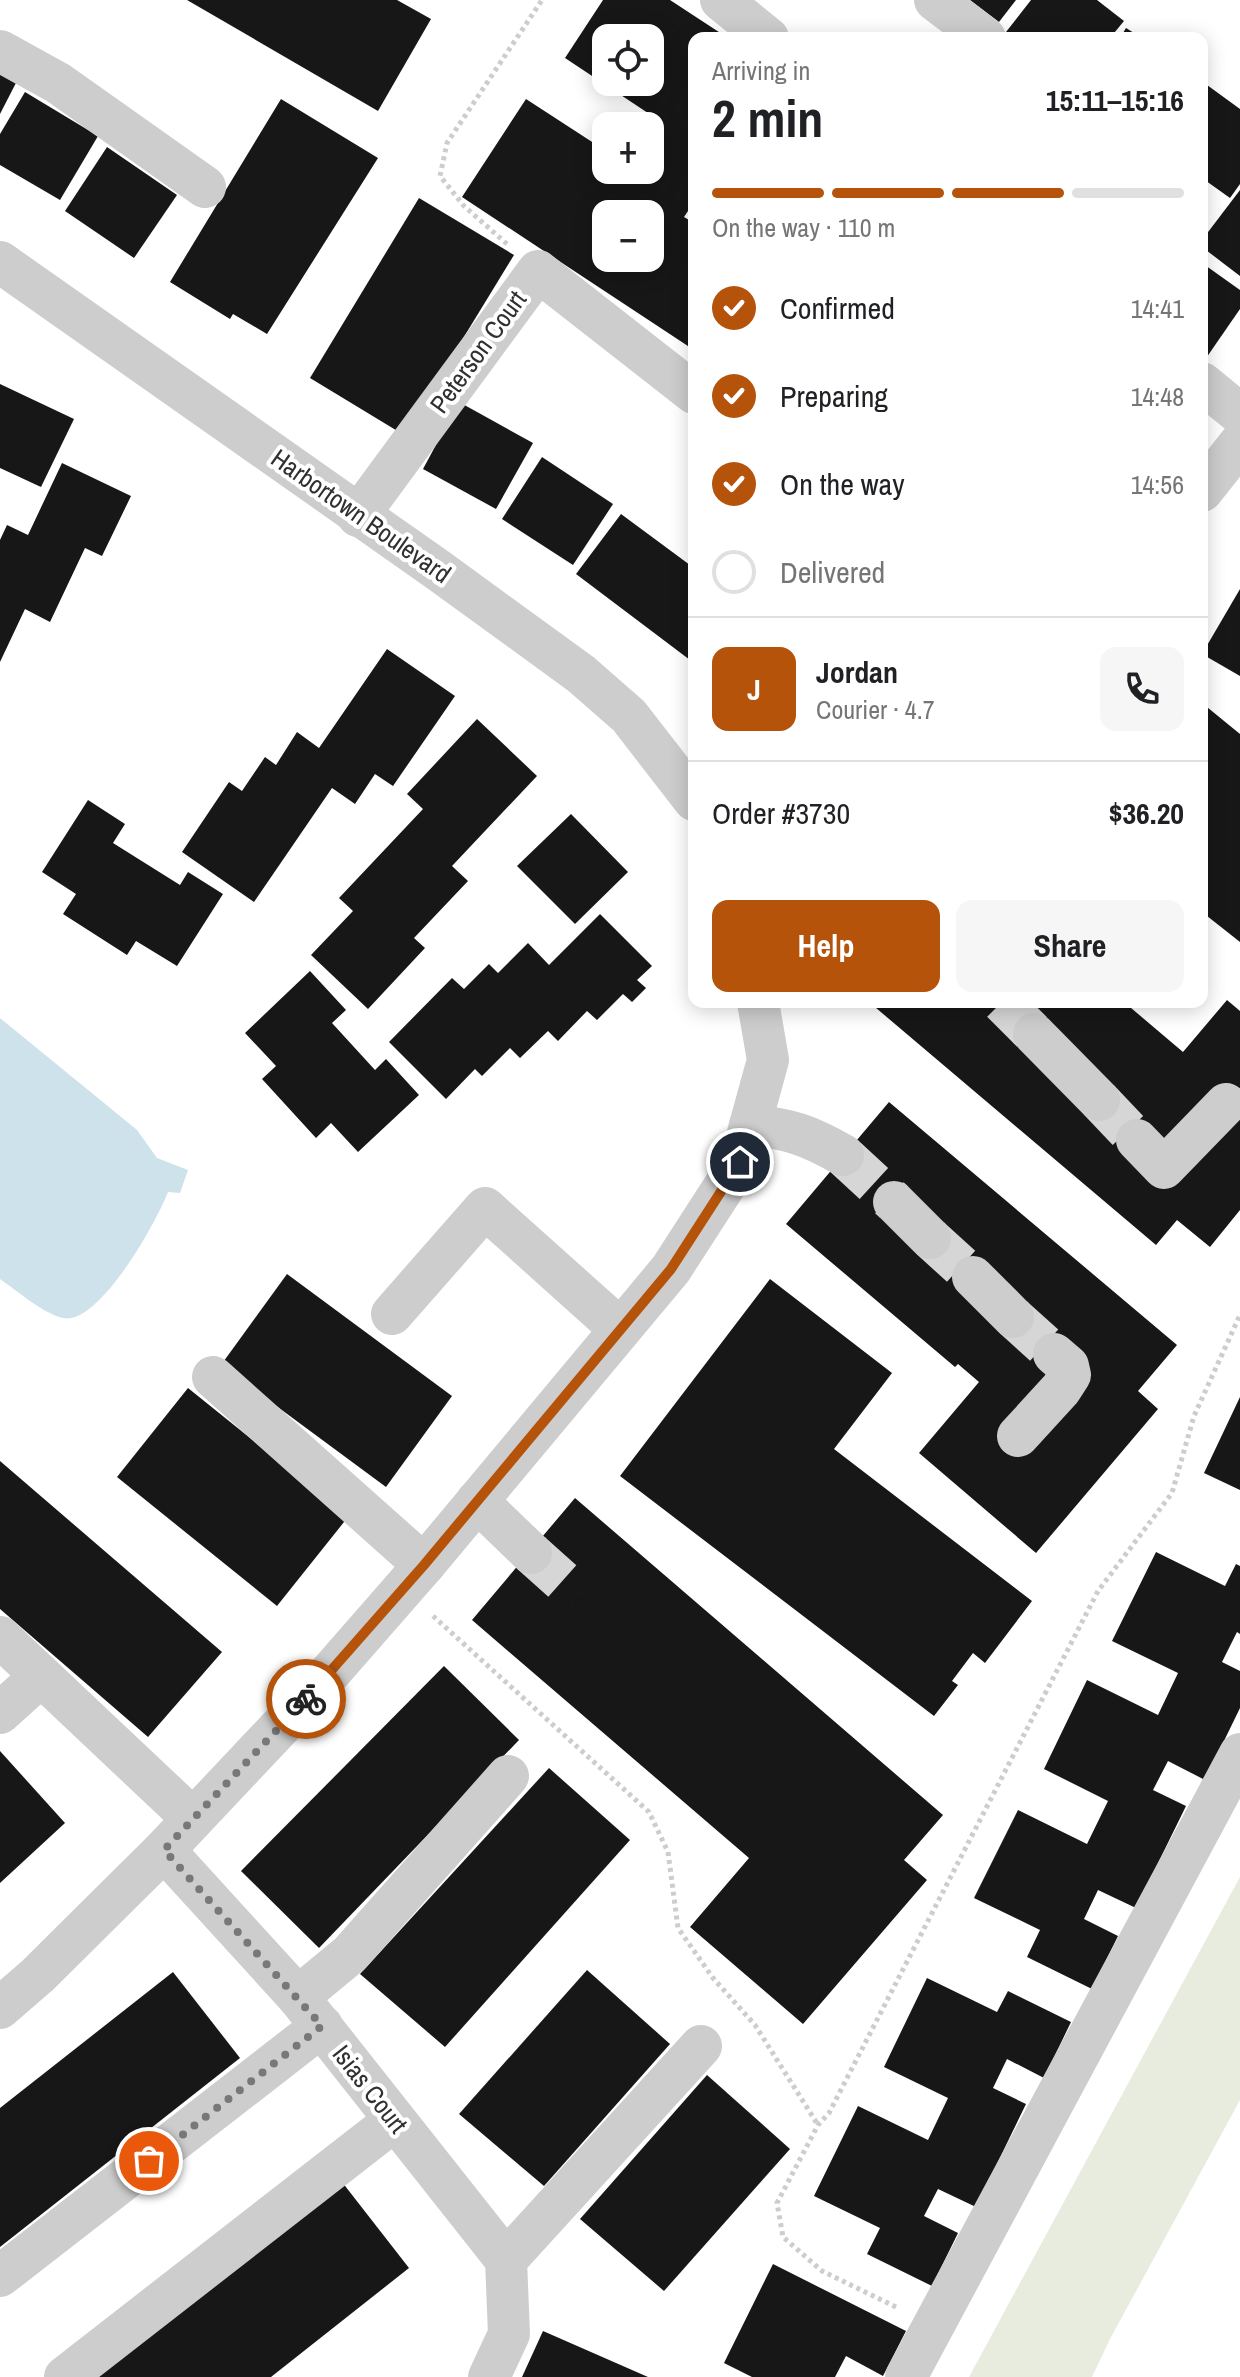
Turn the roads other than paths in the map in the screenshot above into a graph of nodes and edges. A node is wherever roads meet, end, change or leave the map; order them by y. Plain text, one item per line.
1 (721, 0) edge
2 (935, 0) edge
3 (761, 32) edge
4 (977, 32) edge
5 (0, 51) edge
6 (205, 187) dead end
7 (0, 262) edge
8 (688, 388) edge
9 (1208, 388) edge
10 (1240, 414) edge
11 (1240, 443) edge
12 (1208, 483) edge
13 (358, 516) junction
14 (688, 792) edge
15 (759, 1008) edge
16 (1034, 1034) tunnel mouth
17 (1099, 1100) tunnel mouth
18 (1226, 1104) dead end
19 (750, 1125) junction
20 (1137, 1140) tunnel mouth
21 (843, 1155) tunnel mouth
22 (894, 1202) tunnel mouth
23 (930, 1238) tunnel mouth
24 (973, 1277) tunnel mouth
25 (392, 1314) dead end
26 (1013, 1317) tunnel mouth
27 (620, 1329) junction
28 (1054, 1354) tunnel mouth
29 (213, 1377) dead end
30 (1018, 1436) dead end
31 (477, 1501) junction
32 (531, 1553) tunnel mouth
33 (413, 1576) junction
34 (0, 1637) edge
35 (41, 1676) junction
36 (0, 1713) edge
37 (1240, 1754) edge
38 (508, 1776) dead end
39 (193, 1819) junction
40 (164, 1850) junction
41 (0, 2008) edge
42 (310, 2012) junction
43 (701, 2046) dead end
44 (394, 2121) junction
45 (506, 2260) junction
46 (0, 2276) edge
47 (65, 2377) edge
48 (489, 2377) edge
49 (906, 2377) edge

1 - 3 street
2 - 4 street
5 - 6 street
7 - 13 street, Harbortown Boulevard
8 - 13 street, Peterson Court
9 - 10 street
11 - 12 street
13 - 14 street, Harbortown Boulevard
15 - 19 street
16 - 17 street
18 - 20 street
19 - 21 street
19 - 27 street
22 - 23 street
24 - 26 street
25 - 27 street
27 - 31 street
28 - 30 street
29 - 33 street
31 - 32 street
31 - 33 street
33 - 39 street
34 - 35 street
35 - 36 street
35 - 39 street
37 - 49 street
38 - 42 street
39 - 40 street
40 - 41 street
40 - 42 street, Isias Court
42 - 44 street, Isias Court
42 - 46 street
43 - 45 street
44 - 45 street, Isias Court
44 - 47 street
45 - 48 street

